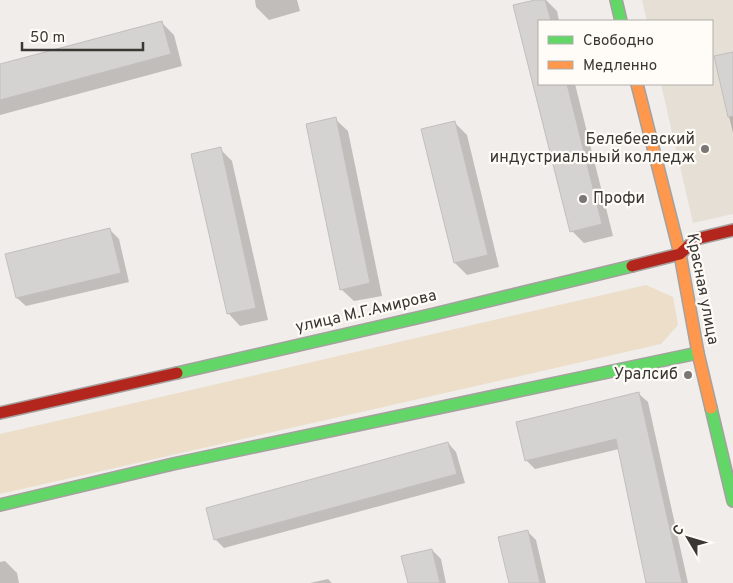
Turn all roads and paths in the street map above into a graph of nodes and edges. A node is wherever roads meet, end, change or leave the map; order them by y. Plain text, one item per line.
1 (616, 0) edge
2 (621, 20) edge
3 (637, 85) edge
4 (733, 230) edge
5 (680, 254) junction
6 (698, 352) junction
7 (0, 413) edge
8 (733, 501) edge
9 (0, 505) edge

1 - 2 street
3 - 5 street, Красная улица
4 - 5 street, улица М.Г.Амирова
5 - 6 street, Красная улица
5 - 7 street, улица М.Г.Амирова
6 - 8 street, Красная улица
6 - 9 street

